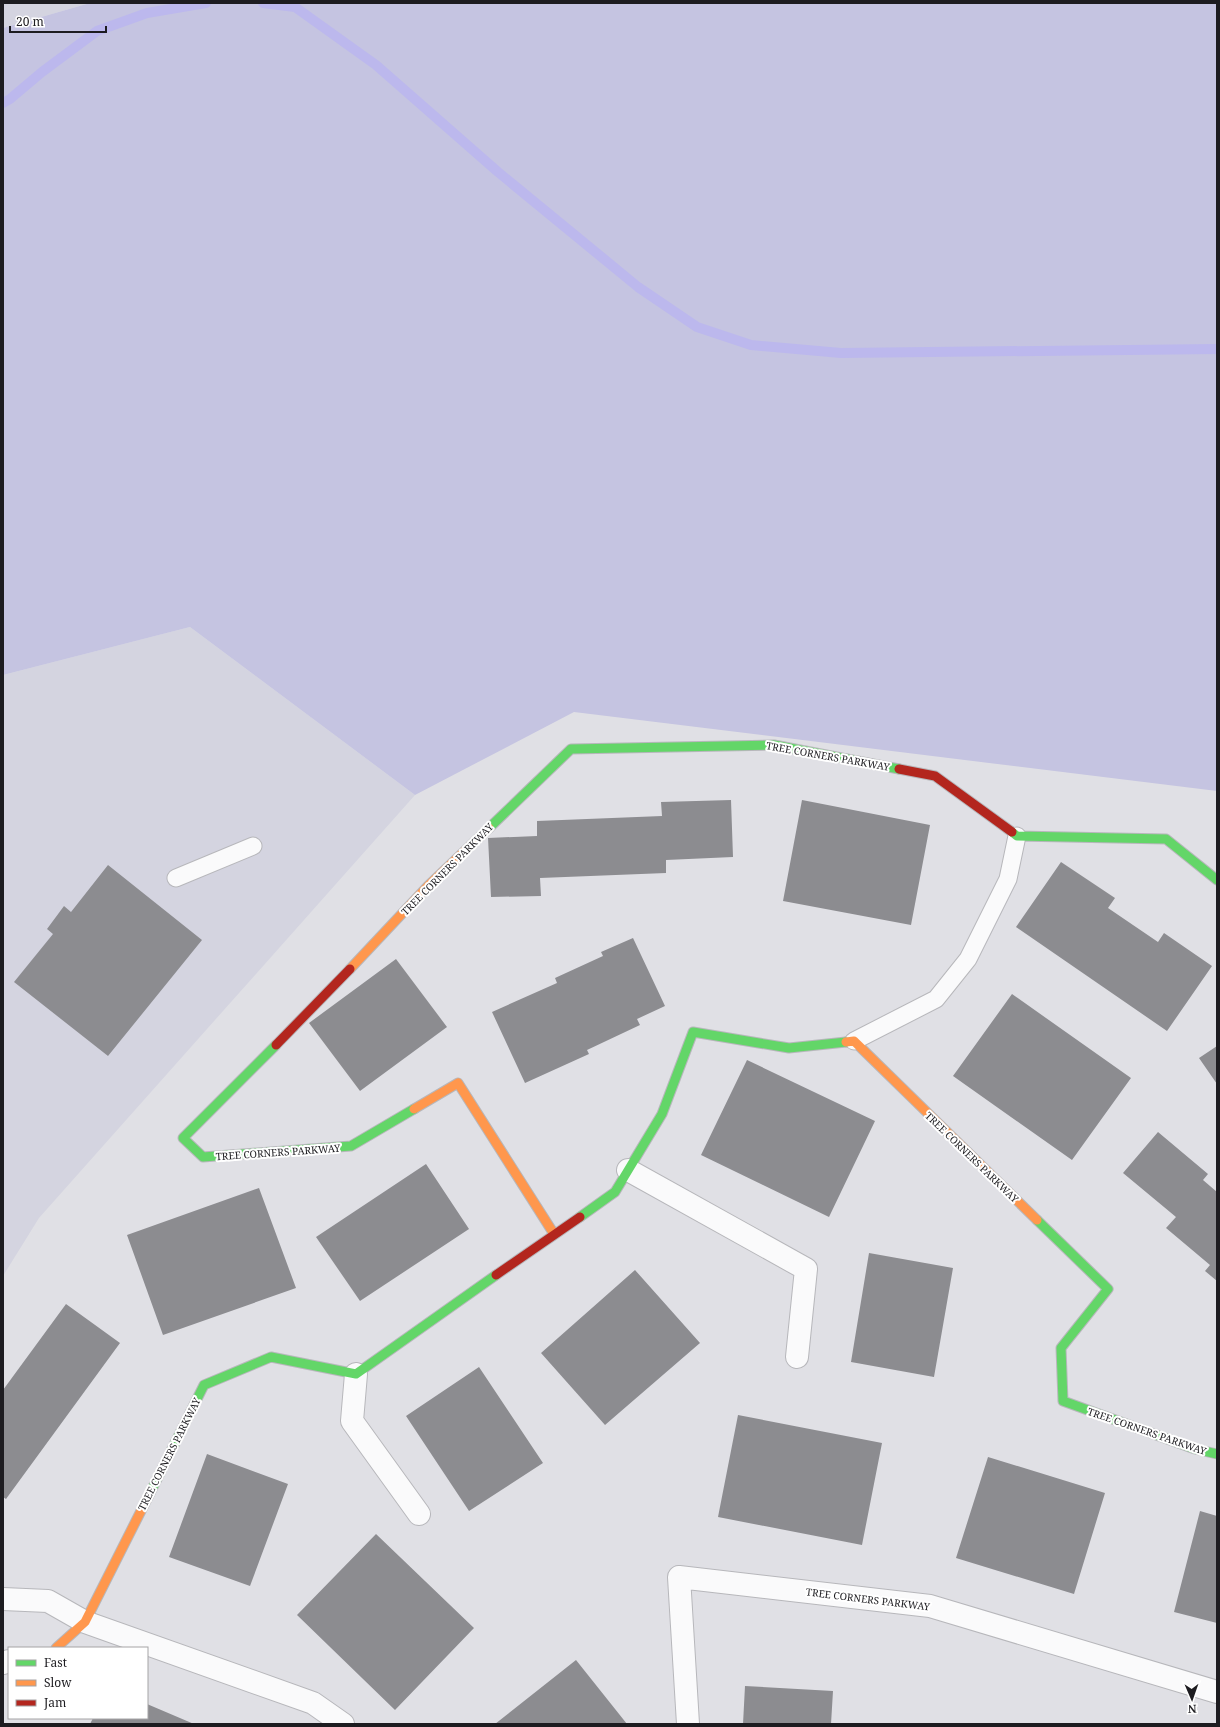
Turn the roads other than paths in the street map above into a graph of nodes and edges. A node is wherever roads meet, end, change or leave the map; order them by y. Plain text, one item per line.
1 (1018, 836) junction
2 (253, 846) dead end
3 (176, 878) dead end
4 (1217, 880) edge
5 (854, 1041) junction
6 (628, 1170) junction
7 (554, 1234) junction
8 (797, 1357) dead end
9 (356, 1374) junction
10 (1217, 1454) edge
11 (419, 1514) dead end
12 (3, 1598) edge
13 (85, 1622) junction
14 (57, 1647) edge
15 (1217, 1692) edge
16 (343, 1724) edge
17 (688, 1724) edge

1 - 4 street
1 - 5 lane
1 - 7 street, TREE CORNERS PARKWAY
2 - 3 lane
5 - 6 street
5 - 10 street, TREE CORNERS PARKWAY
6 - 7 street
6 - 8 street
7 - 9 street
9 - 11 street
9 - 13 street, TREE CORNERS PARKWAY
12 - 13 street
13 - 14 street, TREE CORNERS PARKWAY
13 - 16 street
15 - 17 street, TREE CORNERS PARKWAY

